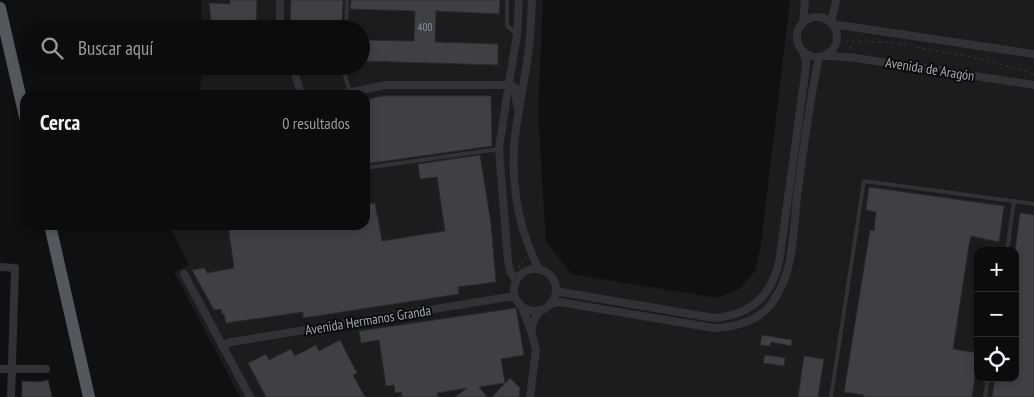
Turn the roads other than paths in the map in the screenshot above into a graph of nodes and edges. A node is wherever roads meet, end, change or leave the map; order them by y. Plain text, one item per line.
1 (280, 0) edge
2 (347, 0) edge
3 (507, 0) edge
4 (519, 0) edge
5 (532, 0) edge
6 (805, 0) edge
7 (836, 0) edge
8 (0, 8) edge
9 (280, 20) edge
10 (346, 20) edge
11 (803, 23) junction
12 (832, 23) junction
13 (518, 35) junction
14 (803, 52) junction
15 (1034, 54) edge
16 (822, 56) junction
17 (295, 75) edge
18 (345, 75) edge
19 (508, 85) junction
20 (1034, 85) edge
21 (300, 90) edge
22 (349, 90) edge
23 (360, 90) edge
24 (20, 95) edge
25 (518, 120) junction
26 (499, 149) junction
27 (370, 167) edge
28 (1014, 202) junction
29 (1034, 204) edge
30 (51, 230) edge
31 (1008, 247) edge
32 (0, 267) edge
33 (539, 269) junction
34 (184, 274) dead end
35 (516, 281) junction
36 (556, 290) junction
37 (515, 296) junction
38 (550, 304) junction
39 (521, 305) junction
40 (540, 310) junction
41 (531, 331) junction
42 (222, 346) junction
43 (46, 368) dead end
44 (0, 369) edge
45 (11, 369) junction
46 (987, 382) edge
47 (11, 397) edge
48 (89, 397) edge
49 (250, 397) edge
50 (530, 397) edge
51 (831, 397) edge
52 (985, 397) edge

1 - 9 street
2 - 10 lane
3 - 13 lane
4 - 13 street
5 - 25 street
6 - 11 street
7 - 12 street
8 - 24 highway
11 - 12 street
11 - 14 street
12 - 15 street
12 - 16 street
13 - 19 street
14 - 16 street
14 - 36 street
16 - 20 street, Avenida de Aragón
16 - 38 street
17 - 21 street
18 - 22 lane
19 - 23 street
19 - 25 street
19 - 26 street
25 - 33 street
26 - 27 lane
26 - 35 street
28 - 29 lane
28 - 31 lane
28 - 51 lane
30 - 48 highway
32 - 45 street
33 - 35 street
33 - 36 street
34 - 42 street
35 - 37 street
36 - 38 street
37 - 39 street
37 - 42 street, Avenida Hermanos Granda
38 - 40 street
39 - 40 street
39 - 41 street
40 - 41 street
41 - 50 street
42 - 49 street
43 - 45 street
44 - 45 street
45 - 47 street
46 - 52 lane

